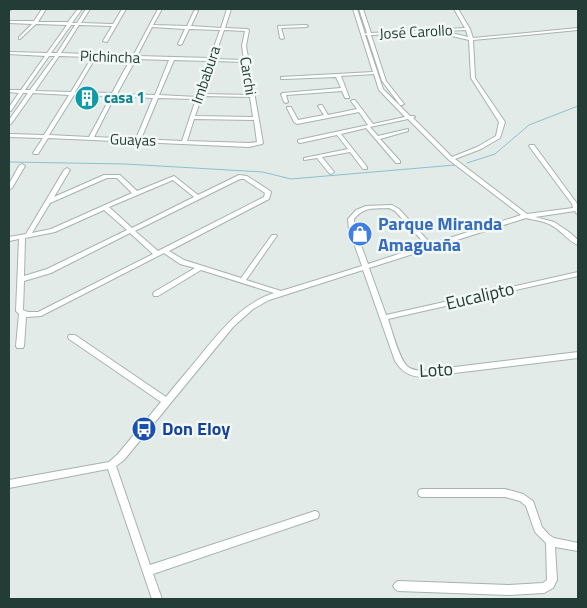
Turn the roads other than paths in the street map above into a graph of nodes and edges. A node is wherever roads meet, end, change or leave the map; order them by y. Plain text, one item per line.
1 (44, 9) edge
2 (80, 9) edge
3 (88, 9) edge
4 (124, 9) edge
5 (160, 9) edge
6 (229, 9) edge
7 (356, 9) edge
8 (361, 9) edge
9 (456, 9) edge
10 (196, 11) dead end
11 (9, 22) edge
12 (35, 23) junction
13 (70, 24) junction
14 (78, 24) junction
15 (113, 25) junction
16 (150, 26) junction
17 (306, 26) dead end
18 (188, 27) junction
19 (223, 28) junction
20 (468, 29) junction
21 (578, 29) edge
22 (436, 31) junction
23 (367, 34) junction
24 (20, 38) dead end
25 (282, 38) dead end
26 (471, 39) junction
27 (105, 41) dead end
28 (180, 44) dead end
29 (9, 53) edge
30 (49, 54) junction
31 (58, 55) junction
32 (95, 56) junction
33 (135, 58) junction
34 (172, 60) junction
35 (210, 61) junction
36 (246, 61) junction
37 (376, 72) junction
38 (338, 75) junction
39 (283, 78) dead end
40 (344, 89) junction
41 (9, 91) edge
42 (22, 92) junction
43 (30, 92) junction
44 (313, 92) junction
45 (73, 93) junction
46 (112, 95) junction
47 (156, 96) junction
48 (251, 96) junction
49 (199, 97) junction
50 (347, 97) dead end
51 (317, 100) dead end
52 (353, 101) dead end
53 (286, 102) dead end
54 (320, 106) dead end
55 (288, 108) dead end
56 (9, 110) edge
57 (360, 110) junction
58 (327, 116) junction
59 (192, 117) junction
60 (412, 117) junction
61 (256, 119) junction
62 (9, 123) edge
63 (370, 127) junction
64 (406, 130) dead end
65 (338, 133) junction
66 (9, 135) edge
67 (46, 137) junction
68 (376, 138) junction
69 (90, 139) junction
70 (138, 140) junction
71 (300, 141) dead end
72 (184, 142) junction
73 (257, 145) joint
74 (532, 146) dead end
75 (351, 150) junction
76 (36, 153) dead end
77 (319, 156) junction
78 (454, 158) junction
79 (306, 159) dead end
80 (398, 162) dead end
81 (22, 166) dead end
82 (365, 168) dead end
83 (66, 170) dead end
84 (331, 172) dead end
85 (9, 188) edge
86 (136, 193) junction
87 (197, 197) junction
88 (50, 201) junction
89 (105, 207) junction
90 (578, 210) edge
91 (526, 216) junction
92 (130, 230) junction
93 (25, 236) junction
94 (274, 236) dead end
95 (9, 239) edge
96 (578, 243) edge
97 (430, 246) junction
98 (165, 251) junction
99 (157, 254) junction
100 (365, 266) junction
101 (200, 268) junction
102 (578, 274) edge
103 (21, 279) junction
104 (242, 281) junction
105 (156, 294) dead end
106 (280, 294) junction
107 (23, 314) junction
108 (383, 318) junction
109 (72, 337) dead end
110 (20, 346) dead end
111 (578, 355) edge
112 (167, 402) junction
113 (111, 465) junction
114 (9, 484) edge
115 (422, 493) dead end
116 (315, 515) dead end
117 (550, 540) junction
118 (578, 547) edge
119 (148, 571) junction
120 (398, 586) dead end
121 (157, 599) edge

1 - 12 street
2 - 13 street
3 - 14 street
4 - 15 street
5 - 16 street
6 - 19 street, Imbabura
7 - 23 street
8 - 23 street
9 - 20 street
10 - 18 street
11 - 12 street
12 - 13 street
12 - 24 street
13 - 14 street
13 - 30 street
14 - 15 street
14 - 31 street
15 - 27 street
16 - 18 street
16 - 33 street
17 - 25 street
18 - 19 street
18 - 28 street
19 - 35 street, Imbabura
19 - 36 street, Carchi
20 - 22 street, José Carollo
20 - 26 street
21 - 26 street
22 - 23 street, José Carollo
22 - 26 street
23 - 37 street
23 - 60 street
26 - 78 street
29 - 30 street, Pichincha
30 - 31 street, Pichincha
30 - 42 street
31 - 32 street, Pichincha
31 - 43 street
32 - 33 street, Pichincha
32 - 45 street
33 - 34 street, Pichincha
33 - 46 street
34 - 35 street, Pichincha
34 - 47 street
35 - 36 street, Pichincha
35 - 49 street, Imbabura
36 - 48 street, Carchi
37 - 38 street
37 - 60 street
38 - 39 street
38 - 40 street
40 - 44 street
40 - 50 street
41 - 42 street
42 - 43 street
42 - 56 street
43 - 45 street
43 - 62 street
44 - 51 street
44 - 53 street
45 - 46 street
45 - 67 street
46 - 47 street
46 - 69 street
47 - 49 street
47 - 70 street
48 - 49 street
48 - 61 street, Carchi
49 - 59 street, Imbabura
52 - 57 street
54 - 58 street
55 - 58 street
57 - 58 street
57 - 63 street
59 - 61 street
59 - 72 street, Imbabura
60 - 63 street
60 - 78 street
61 - 73 street, Carchi
63 - 65 street
63 - 68 street
64 - 68 street
65 - 71 street
65 - 75 street
66 - 67 street, Guayas
67 - 69 street, Guayas
67 - 76 street
68 - 80 street
69 - 70 street, Guayas
70 - 72 street, Guayas
72 - 73 street, Guayas
74 - 90 street
75 - 77 street
75 - 82 street
77 - 79 street
77 - 84 street
78 - 91 street
81 - 85 street
83 - 88 street
86 - 87 street
86 - 88 street
86 - 89 street
87 - 92 street
87 - 98 street
88 - 93 street
89 - 92 street
89 - 93 street
90 - 91 street
91 - 96 street
91 - 97 street
92 - 99 street
92 - 103 street
93 - 95 street
93 - 103 street
94 - 104 street
97 - 100 street
97 - 100 street, Loto
98 - 99 street
98 - 101 street
99 - 107 street
100 - 106 street
100 - 108 street, Loto
101 - 104 street
101 - 105 street
102 - 108 street, Eucalipto
103 - 107 street
104 - 106 street
106 - 112 street
107 - 110 street
108 - 111 street, Loto
109 - 112 street
112 - 113 street
113 - 114 street
113 - 119 street
115 - 117 street
116 - 119 street
117 - 118 street
117 - 120 street
119 - 121 street

